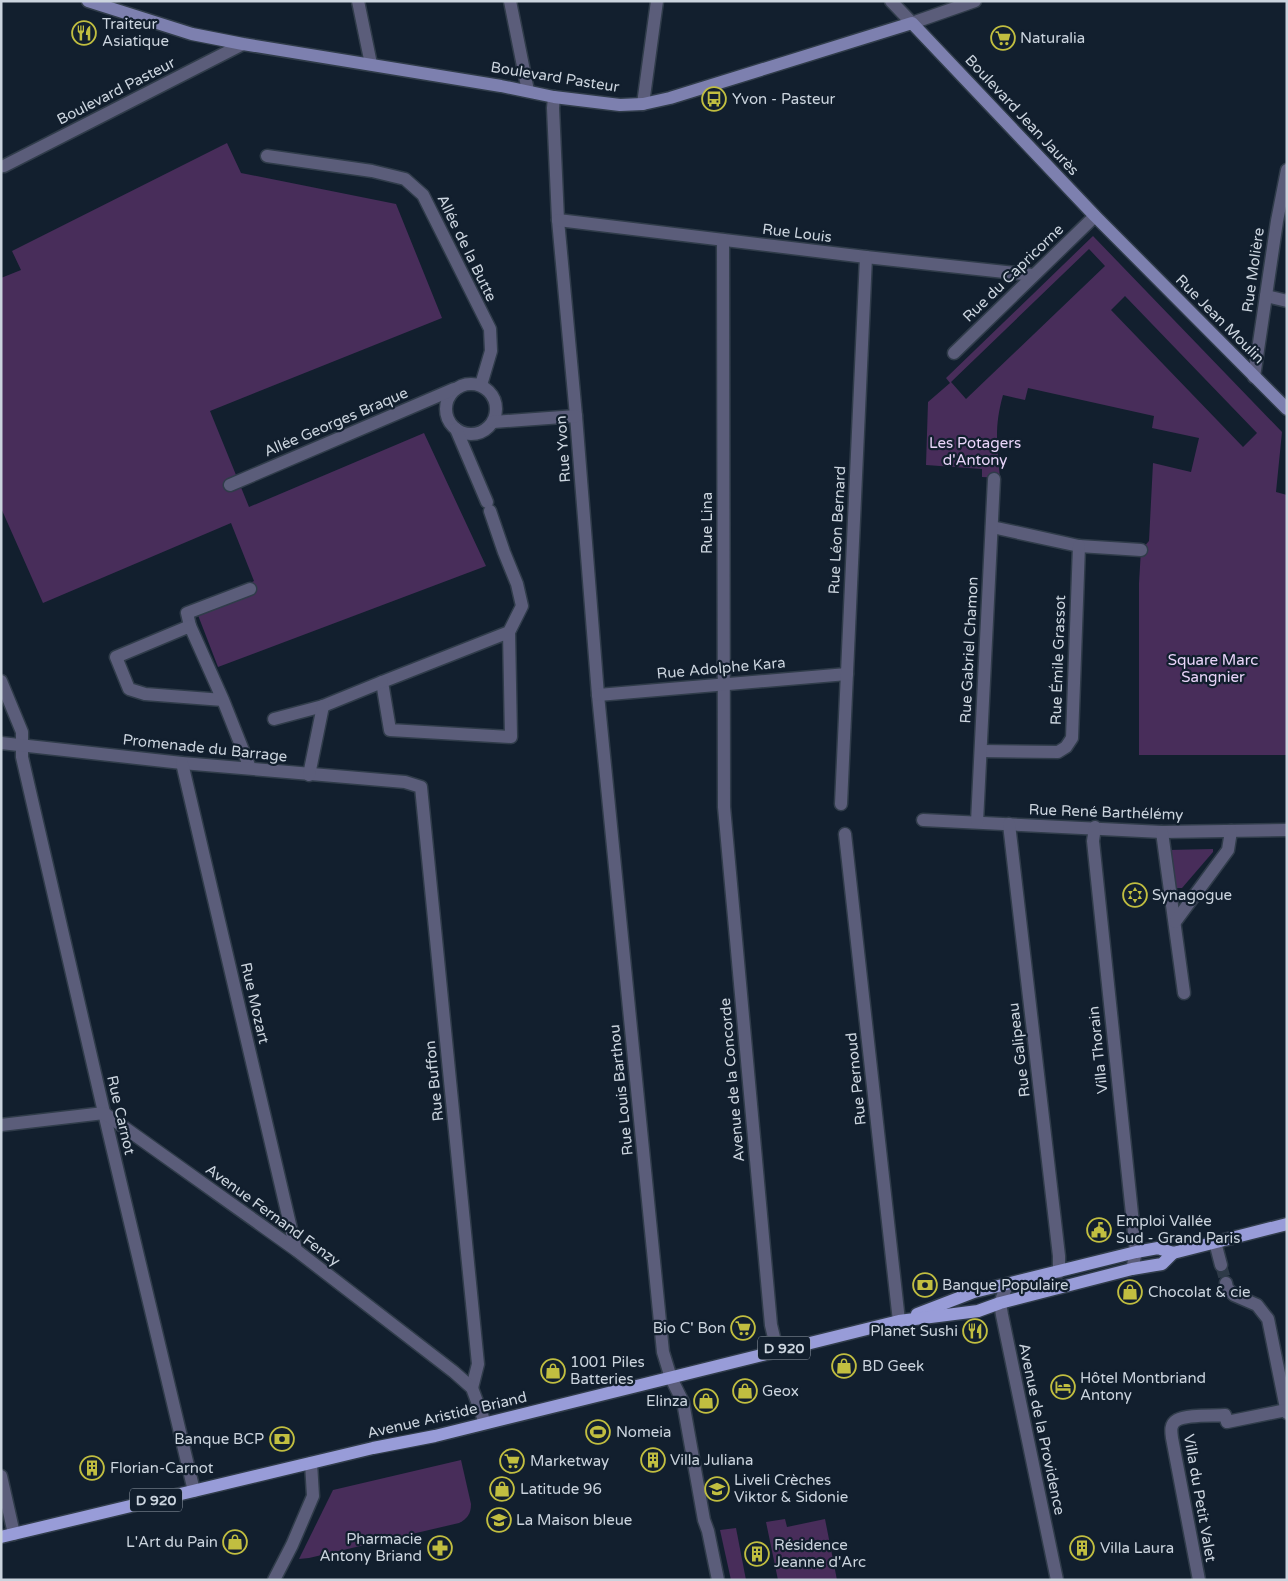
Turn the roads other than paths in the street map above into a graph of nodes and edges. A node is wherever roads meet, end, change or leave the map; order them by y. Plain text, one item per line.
1 (88, 1) edge
2 (358, 1) edge
3 (510, 1) edge
4 (657, 1) edge
5 (891, 1) edge
6 (975, 1) edge
7 (912, 23) junction
8 (243, 44) junction
9 (371, 64) junction
10 (528, 92) junction
11 (554, 97) junction
12 (643, 104) junction
13 (267, 156) dead end
14 (4, 166) dead end
15 (1287, 170) edge
16 (1096, 216) junction
17 (558, 220) junction
18 (1282, 222) edge
19 (723, 240) junction
20 (1130, 251) joint
21 (866, 257) junction
22 (1033, 276) junction
23 (1266, 296) junction
24 (1287, 301) edge
25 (954, 353) dead end
26 (1254, 376) junction
27 (481, 385) junction
28 (454, 390) junction
29 (1287, 409) edge
30 (576, 416) junction
31 (493, 422) junction
32 (456, 429) junction
33 (994, 479) dead end
34 (230, 485) dead end
35 (992, 527) junction
36 (1079, 546) junction
37 (1141, 550) dead end
38 (250, 589) dead end
39 (190, 626) junction
40 (509, 632) junction
41 (847, 674) junction
42 (1, 681) edge
43 (382, 682) junction
44 (724, 684) junction
45 (598, 695) junction
46 (223, 700) junction
47 (323, 706) junction
48 (274, 719) dead end
49 (1, 743) edge
50 (22, 745) junction
51 (981, 751) junction
52 (182, 763) junction
53 (250, 768) junction
54 (309, 775) junction
55 (405, 782) joint
56 (608, 798) joint
57 (841, 804) dead end
58 (724, 807) joint
59 (923, 820) dead end
60 (977, 822) junction
61 (1009, 824) junction
62 (1096, 827) junction
63 (1287, 830) edge
64 (1231, 831) junction
65 (1162, 832) junction
66 (845, 834) dead end
67 (1174, 922) junction
68 (1184, 993) dead end
69 (104, 1113) junction
70 (1, 1125) edge
71 (1287, 1224) edge
72 (1215, 1242) junction
73 (296, 1250) junction
74 (1136, 1252) junction
75 (1173, 1252) junction
76 (1221, 1265) tunnel mouth
77 (1132, 1269) junction
78 (1059, 1272) junction
79 (1226, 1283) tunnel mouth
80 (1007, 1285) junction
81 (1000, 1303) junction
82 (899, 1321) junction
83 (777, 1350) junction
84 (671, 1378) junction
85 (472, 1388) junction
86 (1286, 1412) edge
87 (485, 1423) junction
88 (311, 1463) junction
89 (1, 1476) edge
90 (194, 1491) junction
91 (14, 1534) junction
92 (1, 1536) edge
93 (274, 1580) edge
94 (718, 1580) edge
95 (1057, 1580) edge
96 (1200, 1580) edge

1 - 8 main road, Boulevard Pasteur
2 - 9 street
3 - 10 street
4 - 12 street
5 - 7 street, Boulevard Jean Jaurès
6 - 7 street
7 - 12 main road, Boulevard Pasteur
7 - 16 main road, Boulevard Jean Jaurès
8 - 9 main road, Boulevard Pasteur
8 - 14 street, Boulevard Pasteur
9 - 10 main road, Boulevard Pasteur
10 - 11 main road, Boulevard Pasteur
11 - 12 main road, Boulevard Pasteur
11 - 17 street, Rue Yvon
13 - 27 street, Allée de la Butte
15 - 18 street, Rue Molière
16 - 20 main road, Boulevard Jean Jaurès
16 - 22 street, Rue du Capricorne
17 - 19 street, Rue Louis
17 - 30 street, Rue Yvon
18 - 23 street, Rue Molière
19 - 21 street, Rue Louis
19 - 44 street, Rue Lina
20 - 26 main road, Rue Jean Moulin
21 - 22 street, Rue Louis
21 - 41 street, Rue Léon Bernard
22 - 25 street, Rue du Capricorne
23 - 24 street
23 - 26 street, Rue Molière
26 - 29 main road, Rue Jean Moulin
27 - 28 street, Allée Georges Braque
27 - 31 street
28 - 32 street
28 - 34 street, Allée Georges Braque
30 - 31 street
30 - 45 street, Rue Yvon
31 - 32 street
32 - 40 street
33 - 35 street, Rue Gabriel Chamon
35 - 36 street
35 - 51 street, Rue Gabriel Chamon
36 - 37 street
36 - 51 street, Rue Émile Grassot
38 - 39 street
39 - 46 street
39 - 46 street
40 - 43 street
40 - 43 street
41 - 44 street, Rue Adolphe Kara
41 - 57 street, Rue Léon Bernard
42 - 50 street, Rue Carnot
43 - 47 street
44 - 45 street, Rue Adolphe Kara
44 - 58 street, Rue Lina
45 - 56 street, Rue Yvon
46 - 53 street
47 - 48 street
47 - 54 street
49 - 50 street, Promenade du Barrage
50 - 52 street, Promenade du Barrage
50 - 69 street, Rue Carnot
51 - 60 street, Rue Gabriel Chamon
52 - 53 street, Promenade du Barrage
52 - 73 street, Rue Mozart
53 - 54 street, Promenade du Barrage
54 - 55 street, Promenade du Barrage
55 - 85 street, Rue Buffon
56 - 84 street, Rue Louis Barthou
58 - 83 street, Avenue de la Concorde
59 - 60 street, Rue René Barthélémy
60 - 61 street, Rue René Barthélémy
61 - 62 street, Rue René Barthélémy
61 - 78 street, Rue Galipeau
62 - 65 street, Rue René Barthélémy
62 - 74 street, Villa Thorain
63 - 64 street, Rue René Barthélémy
64 - 65 street, Rue René Barthélémy
64 - 67 street
65 - 67 street
66 - 82 street, Rue Pernoud
67 - 68 street
69 - 70 street
69 - 73 street, Avenue Fernand Fenzy
69 - 90 street, Rue Carnot
71 - 72 main road, Avenue Aristide Briand / D 920
72 - 75 main road, Avenue Aristide Briand / D 920
72 - 76 street
73 - 85 street, Avenue Fernand Fenzy
74 - 75 main road, Avenue Aristide Briand / D 920
74 - 77 street, Villa Thorain
74 - 78 main road, Avenue Aristide Briand / D 920
75 - 77 main road, Avenue Aristide Briand / D 920
77 - 81 main road, Avenue Aristide Briand / D 920
78 - 80 main road, Avenue Aristide Briand / D 920
79 - 86 street
80 - 81 street
80 - 82 main road, Avenue Aristide Briand / D 920
81 - 82 main road, Avenue Aristide Briand / D 920
81 - 95 street, Avenue de la Providence
82 - 83 main road, Avenue Aristide Briand / D 920
83 - 84 main road, Avenue Aristide Briand / D 920
84 - 87 main road, Avenue Aristide Briand / D 920
84 - 94 street, Rue Louis Barthou
85 - 87 street
86 - 96 street, Villa du Petit Valet
87 - 88 main road, Avenue Aristide Briand / D 920
88 - 90 main road, Avenue Aristide Briand / D 920
88 - 93 street
89 - 91 street
90 - 91 main road, Avenue Aristide Briand / D 920
91 - 92 main road, Avenue Aristide Briand / D 920

